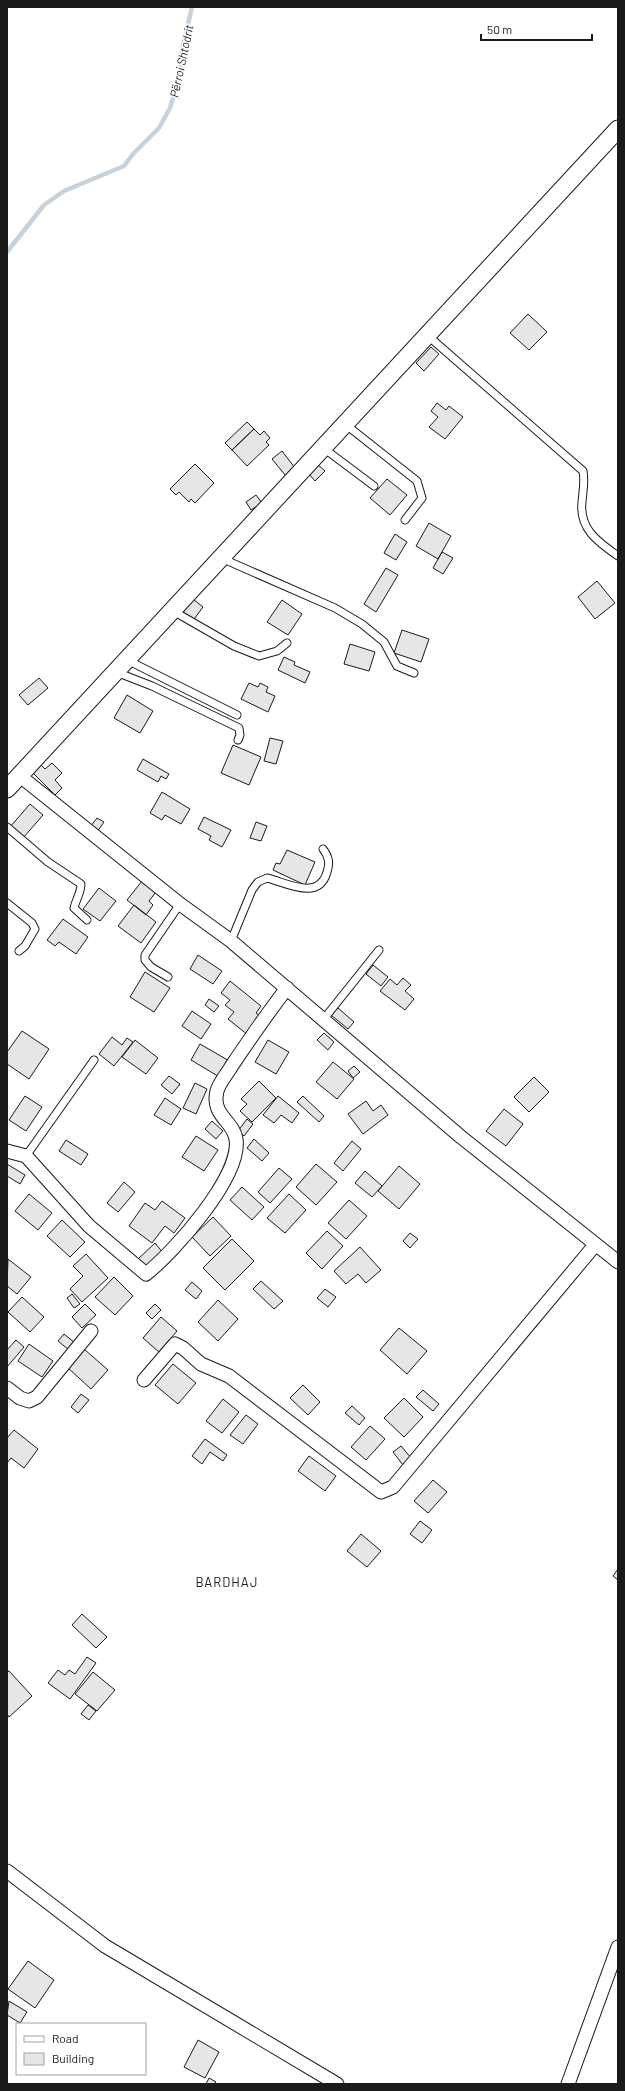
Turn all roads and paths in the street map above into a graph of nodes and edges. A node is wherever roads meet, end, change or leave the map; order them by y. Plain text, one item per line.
1 (617, 132) edge
2 (427, 335) junction
3 (345, 424) junction
4 (322, 447) junction
5 (374, 486) dead end
6 (405, 520) dead end
7 (618, 556) edge
8 (221, 558) junction
9 (173, 611) junction
10 (287, 643) dead end
11 (121, 666) junction
12 (414, 673) dead end
13 (237, 715) dead end
14 (238, 740) dead end
15 (20, 776) junction
16 (7, 789) edge
17 (7, 827) edge
18 (323, 849) dead end
19 (7, 903) edge
20 (180, 904) junction
21 (87, 920) dead end
22 (231, 941) junction
23 (379, 950) dead end
24 (19, 951) dead end
25 (168, 977) dead end
26 (287, 988) junction
27 (323, 1020) junction
28 (94, 1060) dead end
29 (7, 1150) edge
30 (26, 1156) junction
31 (595, 1245) junction
32 (618, 1262) edge
33 (91, 1331) dead end
34 (144, 1380) dead end
35 (7, 1388) edge
36 (7, 1871) edge
37 (618, 1947) edge
38 (337, 2084) edge
39 (568, 2084) edge

1 - 2 street
2 - 3 street
2 - 7 lane
3 - 4 street
3 - 6 lane
4 - 5 lane
4 - 8 street
8 - 9 street
8 - 12 lane
9 - 10 lane
9 - 11 street
11 - 13 lane
11 - 14 lane
11 - 15 street
15 - 16 street
15 - 20 street
17 - 21 lane
18 - 22 lane
19 - 24 lane
20 - 22 street
20 - 25 lane
22 - 26 street
23 - 27 lane
26 - 27 street
26 - 30 street
27 - 31 street
28 - 30 lane
29 - 30 street
31 - 32 street
31 - 34 street
33 - 35 street
36 - 38 street
37 - 39 street

